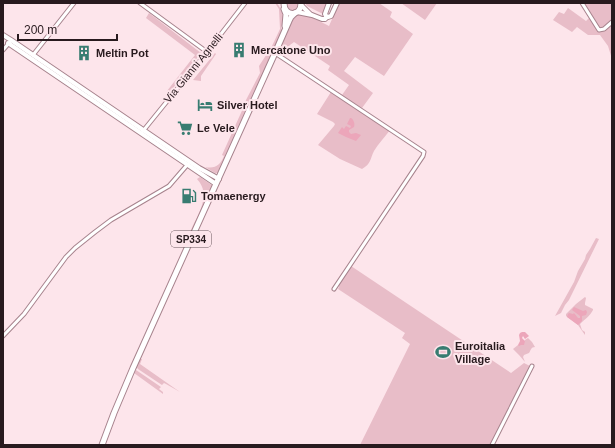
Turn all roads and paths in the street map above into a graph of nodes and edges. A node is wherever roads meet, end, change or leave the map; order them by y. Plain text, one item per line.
1 (74, 3) edge
2 (140, 3) edge
3 (245, 3) edge
4 (329, 3) edge
5 (337, 3) edge
6 (582, 3) edge
7 (301, 4) edge
8 (283, 5) edge
9 (296, 12) junction
10 (312, 15) junction
11 (327, 17) junction
12 (612, 22) edge
13 (283, 34) junction
14 (3, 35) edge
15 (10, 41) junction
16 (3, 50) edge
17 (207, 52) junction
18 (276, 53) junction
19 (32, 57) junction
20 (142, 132) junction
21 (188, 163) junction
22 (219, 179) junction
23 (216, 184) junction
24 (334, 290) dead end
25 (3, 336) edge
26 (532, 366) dead end
27 (102, 445) edge
28 (492, 445) edge

1 - 19 street
2 - 17 street
3 - 17 street, Via Gianni Agnelli
4 - 11 street
5 - 11 street
6 - 12 street
7 - 9 main road, SP334
7 - 10 street
8 - 9 main road, SP334
8 - 13 main road, SP334
9 - 10 street
9 - 13 main road, SP334
10 - 11 street
13 - 18 main road, SP334
14 - 15 street
15 - 16 street
15 - 19 street
17 - 20 street, Via Gianni Agnelli
18 - 22 main road, SP334
18 - 24 street
19 - 20 street
20 - 21 street
21 - 22 street
21 - 23 street
21 - 25 street
22 - 23 main road, SP334
23 - 27 main road, SP334
26 - 28 street

